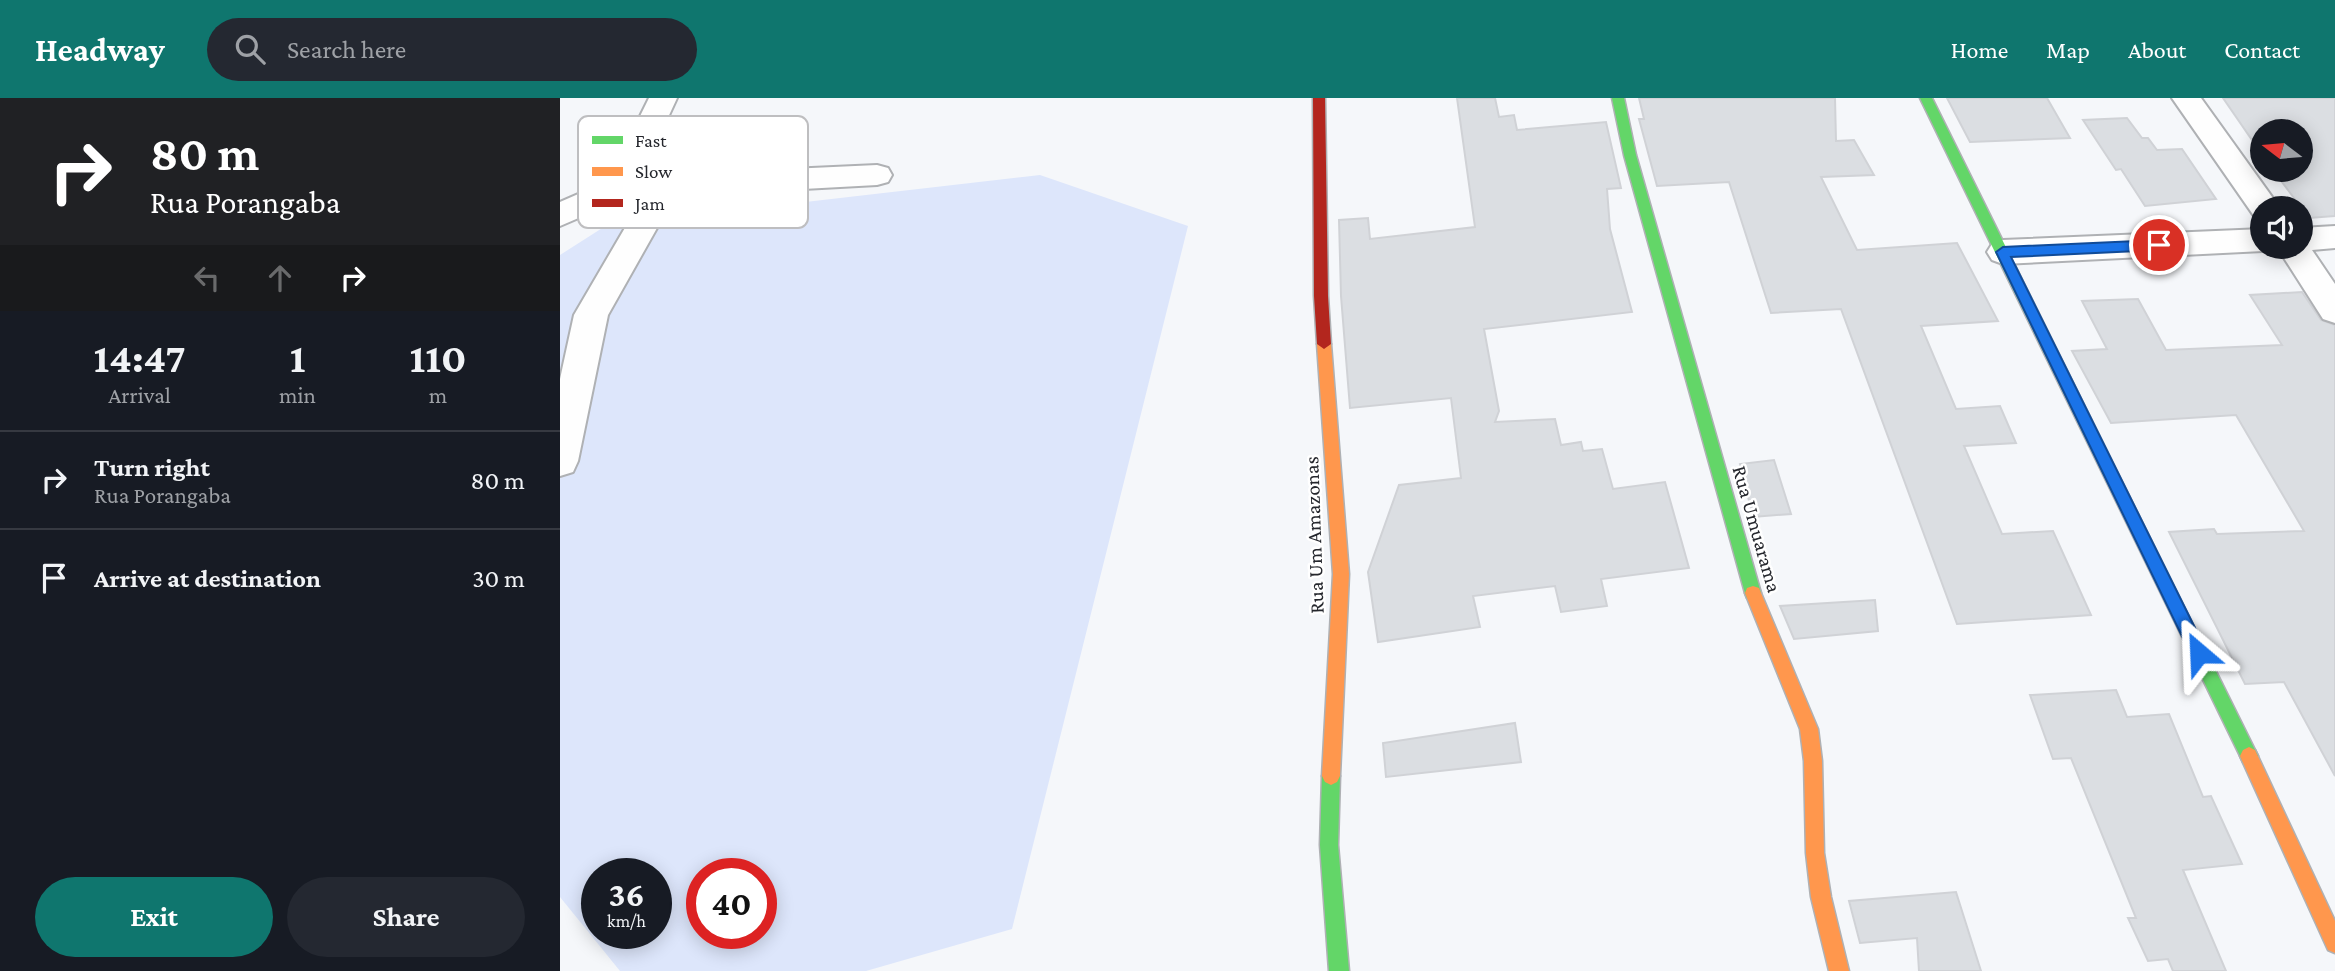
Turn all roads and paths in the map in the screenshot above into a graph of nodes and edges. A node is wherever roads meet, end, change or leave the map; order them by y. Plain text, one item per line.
1 (663, 98) edge
2 (1319, 98) edge
3 (1618, 98) edge
4 (1926, 98) edge
5 (2186, 98) edge
6 (654, 116) edge
7 (877, 175) dead end
8 (808, 179) edge
9 (2256, 196) edge
10 (578, 207) edge
11 (560, 215) edge
12 (641, 228) edge
13 (2335, 237) edge
14 (2313, 238) edge
15 (2250, 241) edge
16 (2003, 252) junction
17 (2300, 259) edge
18 (2335, 310) edge
19 (560, 461) edge
20 (2335, 943) edge
21 (1339, 971) edge
22 (1839, 971) edge

1 - 6 street
2 - 21 street, Rua Um Amazonas
3 - 22 street, Rua Umuarama
4 - 16 street
5 - 9 street
7 - 8 street
10 - 11 street
12 - 19 street
13 - 14 street
15 - 16 street
16 - 20 street
17 - 18 street

